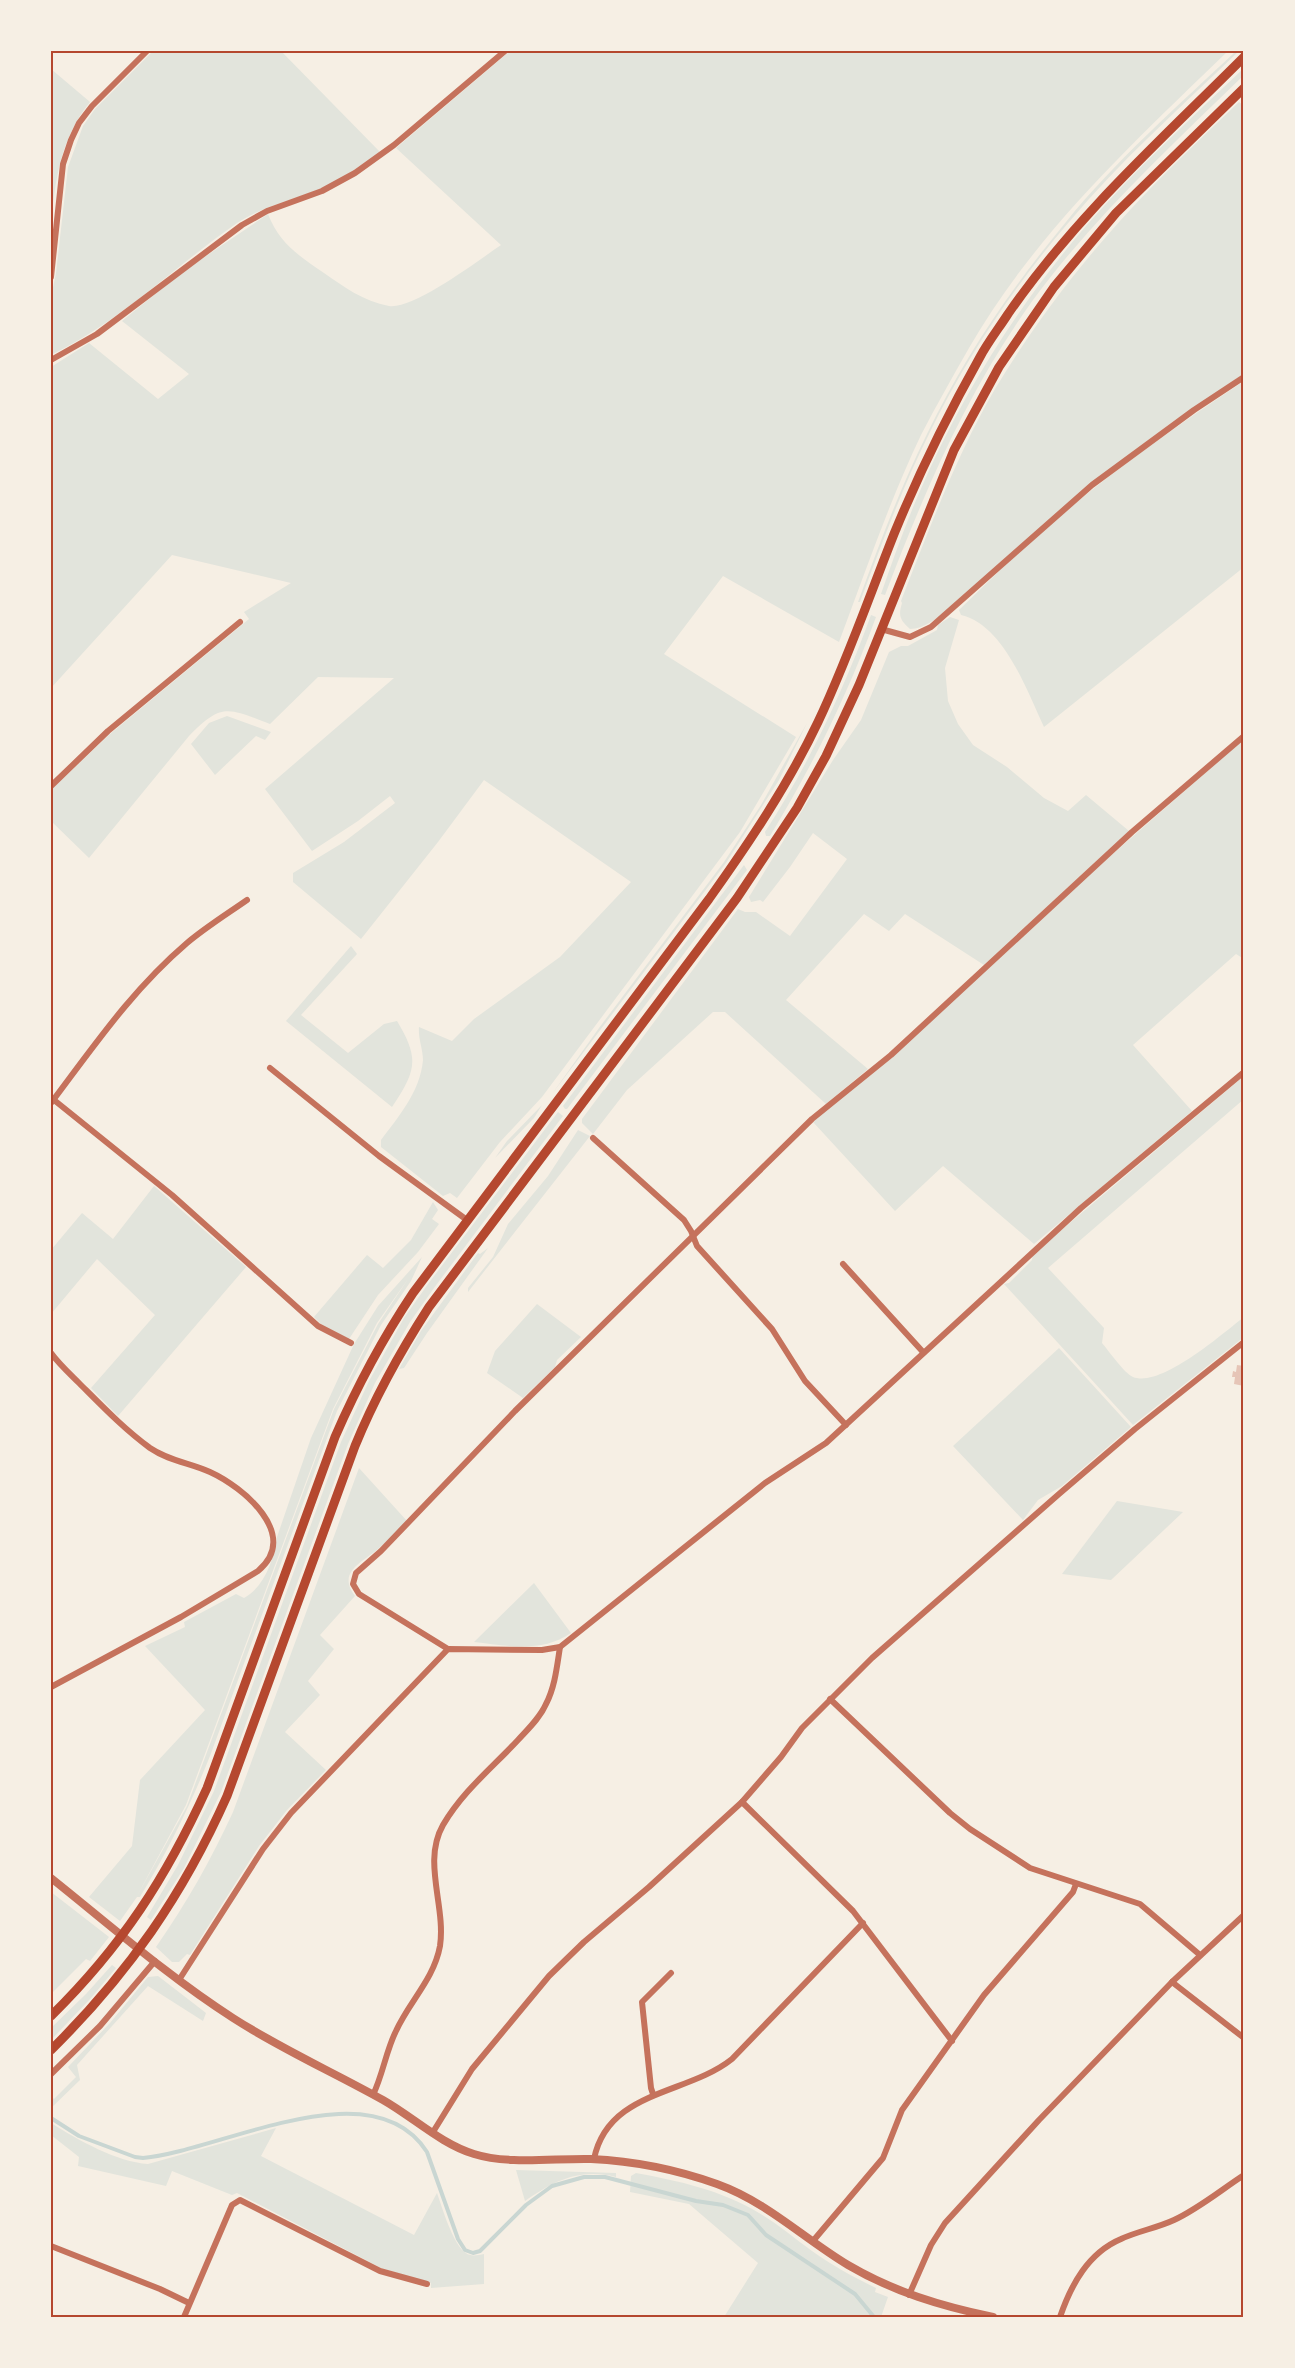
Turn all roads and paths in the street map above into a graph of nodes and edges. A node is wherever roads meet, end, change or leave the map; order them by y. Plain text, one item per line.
1 (147, 51) edge
2 (505, 51) edge
3 (1244, 57) edge
4 (1244, 88) edge
5 (51, 277) edge
6 (51, 360) edge
7 (1244, 377) edge
8 (240, 622) dead end
9 (881, 629) junction
10 (1244, 736) edge
11 (51, 786) edge
12 (247, 900) dead end
13 (270, 1068) dead end
14 (1244, 1072) edge
15 (52, 1101) edge
16 (593, 1138) dead end
17 (467, 1220) junction
18 (693, 1236) junction
19 (843, 1264) dead end
20 (1244, 1342) edge
21 (351, 1343) dead end
22 (923, 1352) junction
23 (51, 1353) edge
24 (846, 1425) junction
25 (560, 1647) junction
26 (448, 1649) junction
27 (51, 1687) edge
28 (830, 1699) junction
29 (742, 1802) junction
30 (51, 1878) edge
31 (1076, 1884) junction
32 (1244, 1915) edge
33 (863, 1923) junction
34 (1200, 1955) junction
35 (155, 1961) junction
36 (671, 1973) dead end
37 (179, 1980) junction
38 (1172, 1983) junction
39 (51, 2016) edge
40 (1244, 2038) edge
41 (952, 2041) junction
42 (51, 2050) edge
43 (51, 2074) edge
44 (653, 2094) junction
45 (373, 2095) junction
46 (433, 2132) junction
47 (594, 2159) junction
48 (1244, 2175) edge
49 (813, 2241) junction
50 (51, 2246) edge
51 (427, 2284) dead end
52 (908, 2295) junction
53 (189, 2303) junction
54 (184, 2317) edge
55 (993, 2317) edge
56 (1059, 2317) edge

1 - 5 street
2 - 6 street
3 - 17 main road
4 - 9 main road
7 - 9 street
8 - 11 street
9 - 42 main road
10 - 18 street
12 - 15 street
13 - 17 street
14 - 22 street
15 - 21 street
16 - 18 street
17 - 39 main road
18 - 24 street
18 - 26 street
19 - 22 street
20 - 28 street
22 - 24 street
23 - 27 street
24 - 25 street
25 - 26 street
25 - 45 street
26 - 37 street
28 - 29 street
28 - 31 street
29 - 33 street
29 - 46 street
30 - 35 street
31 - 34 street
31 - 41 street
32 - 34 street
33 - 41 street
33 - 44 street
34 - 38 street
35 - 37 street
35 - 43 street
36 - 44 street
37 - 45 street
38 - 40 street
38 - 52 street
41 - 49 street
44 - 47 street
45 - 46 street
46 - 47 street
47 - 49 street
48 - 56 street
49 - 52 street
50 - 53 street
51 - 53 street
52 - 55 street
53 - 54 street

